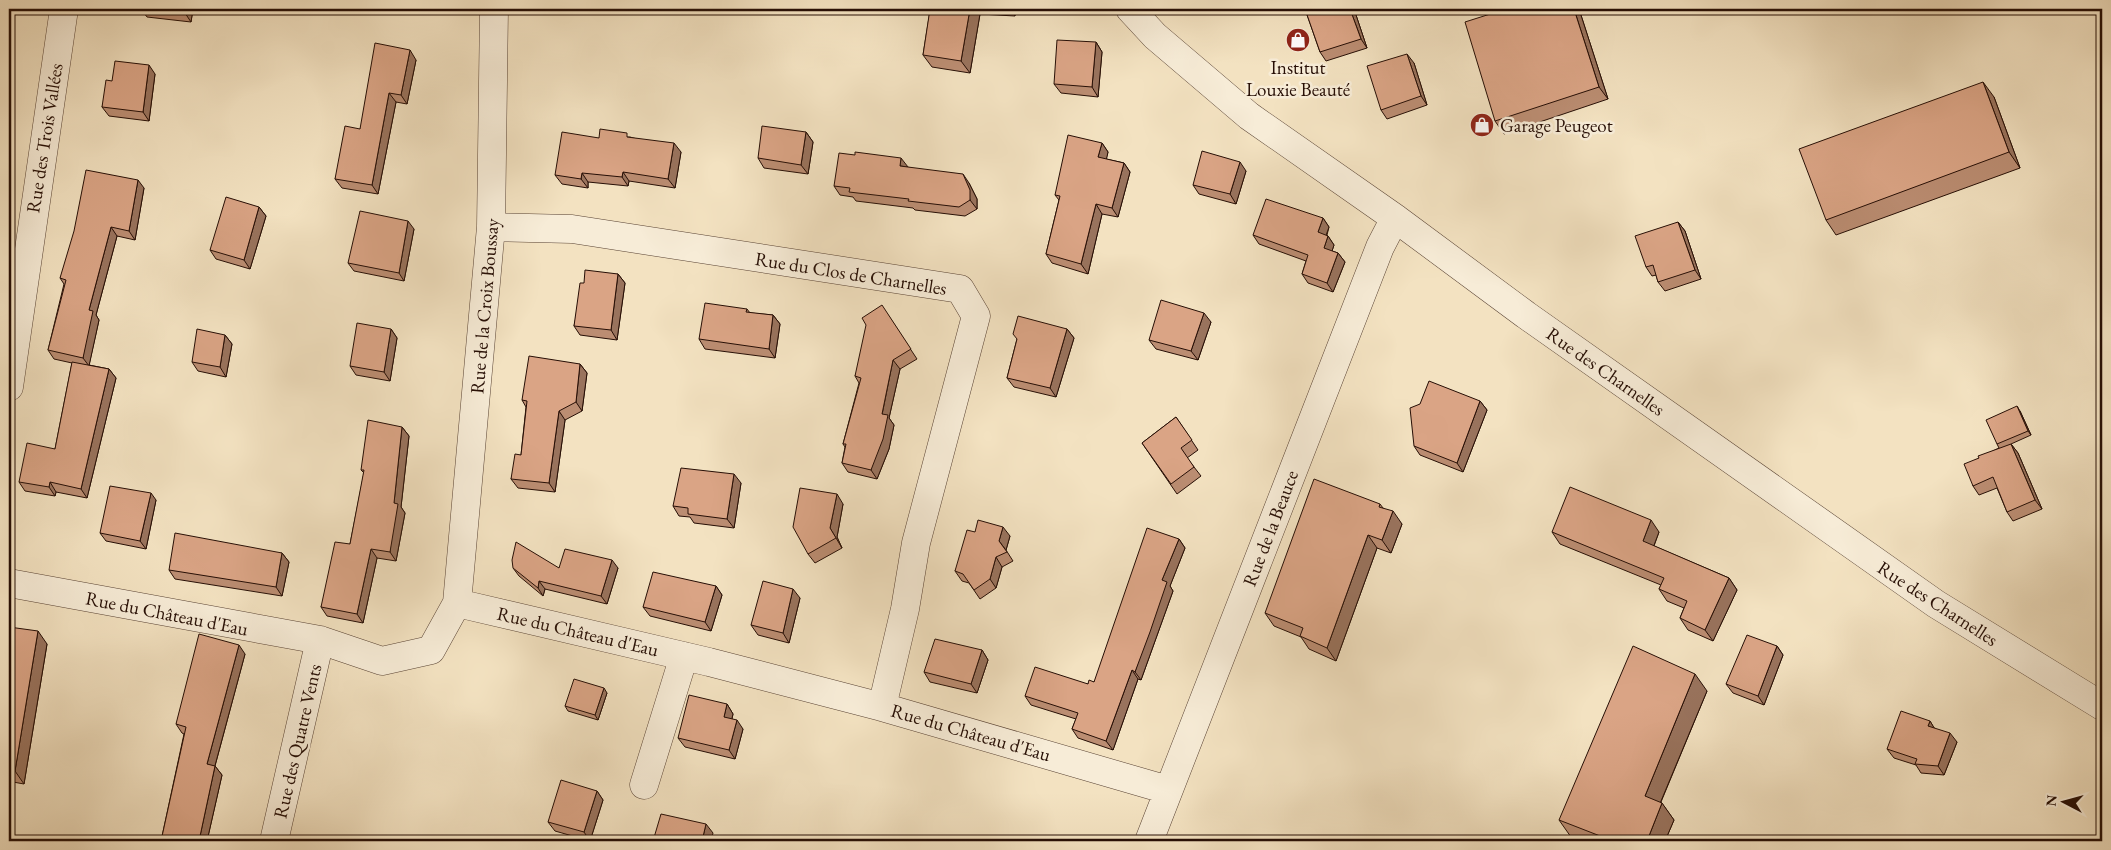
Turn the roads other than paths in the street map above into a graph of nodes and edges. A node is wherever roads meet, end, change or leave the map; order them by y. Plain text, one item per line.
1 (64, 9) edge
2 (494, 9) edge
3 (1130, 9) edge
4 (1395, 218) junction
5 (491, 227) junction
6 (9, 386) edge
7 (9, 583) edge
8 (457, 603) junction
9 (320, 640) junction
10 (684, 656) junction
11 (882, 706) junction
12 (2102, 706) edge
13 (644, 785) dead end
14 (1168, 790) junction
15 (274, 841) edge
16 (1149, 841) edge

1 - 6 street, Rue des Trois Vallées
2 - 5 street, Rue de la Croix Boussay
3 - 4 street, Rue des Charnelles
4 - 12 street, Rue des Charnelles
4 - 14 street, Rue de la Beauce
5 - 8 street, Rue de la Croix Boussay
5 - 11 street, Rue du Clos de Charnelles
7 - 9 street, Rue du Château d'Eau
8 - 9 street, Rue du Château d'Eau
8 - 10 street, Rue du Château d'Eau
9 - 15 street, Rue des Quatre Vents
10 - 11 street, Rue du Château d'Eau
10 - 13 street
11 - 14 street, Rue du Château d'Eau
14 - 16 street, Rue de la Beauce

